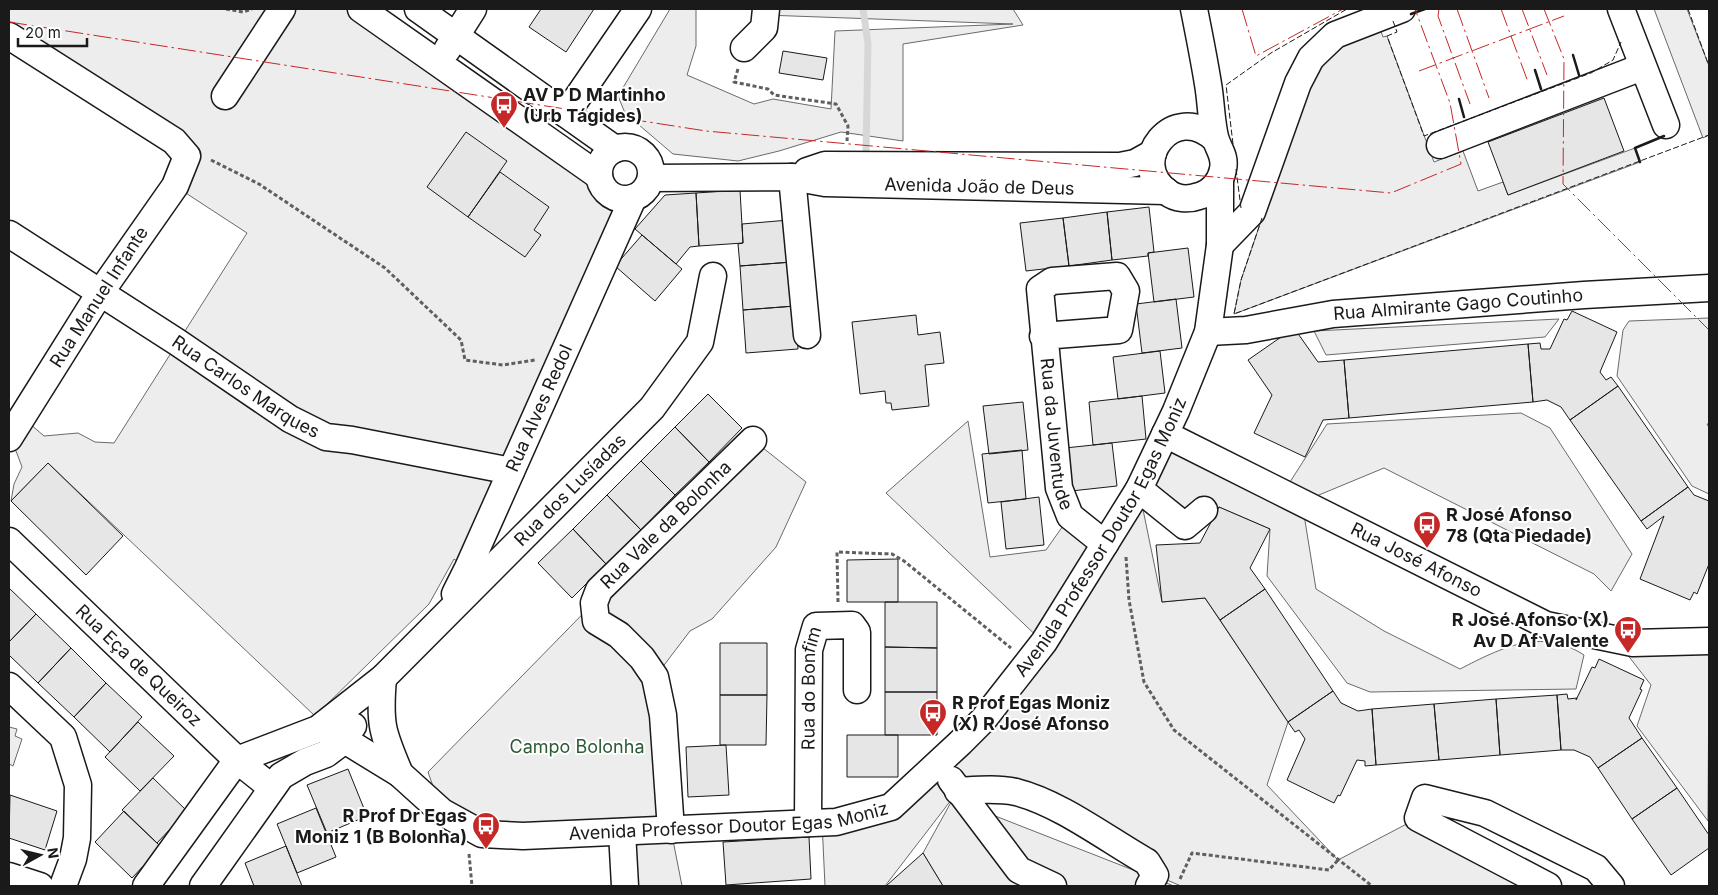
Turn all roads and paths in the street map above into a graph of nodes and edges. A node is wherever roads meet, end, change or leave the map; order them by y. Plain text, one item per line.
1 (226, 9) edge
2 (253, 9) edge
3 (282, 9) edge
4 (361, 9) edge
5 (418, 9) edge
6 (474, 9) edge
7 (638, 9) edge
8 (766, 9) edge
9 (1194, 9) edge
10 (1402, 9) edge
11 (1622, 9) edge
12 (9, 36) edge
13 (456, 36) junction
14 (744, 48) joint
15 (438, 64) junction
16 (1642, 67) junction
17 (1208, 84) junction
18 (225, 96) dead end
19 (566, 114) junction
20 (1666, 125) dead end
21 (848, 126) dead end
22 (1183, 126) junction
23 (1215, 139) junction
24 (1440, 145) dead end
25 (615, 149) junction
26 (1153, 153) junction
27 (197, 157) junction
28 (599, 176) junction
29 (792, 177) junction
30 (651, 178) junction
31 (1220, 179) junction
32 (1166, 192) junction
33 (633, 198) junction
34 (1192, 198) junction
35 (9, 234) edge
36 (1220, 245) junction
37 (713, 276) dead end
38 (1709, 288) edge
39 (100, 293) junction
40 (1208, 332) junction
41 (807, 336) dead end
42 (1043, 336) dead end
43 (563, 356) junction
44 (10, 434) edge
45 (1165, 434) junction
46 (753, 440) dead end
47 (511, 472) junction
48 (1139, 489) junction
49 (1204, 510) dead end
50 (9, 541) edge
51 (1116, 548) junction
52 (442, 617) junction
53 (838, 626) junction
54 (1709, 641) edge
55 (1031, 660) junction
56 (383, 678) junction
57 (9, 686) edge
58 (857, 690) dead end
59 (341, 732) junction
60 (384, 736) junction
61 (237, 760) junction
62 (939, 763) junction
63 (400, 774) junction
64 (271, 787) junction
65 (958, 791) junction
66 (808, 823) junction
67 (671, 830) junction
68 (622, 832) junction
69 (1338, 860) junction
70 (9, 876) edge
71 (1177, 884) dead end
72 (40, 886) edge
73 (63, 886) edge
74 (146, 886) edge
75 (203, 886) edge
76 (625, 886) edge
77 (1053, 886) edge
78 (1149, 886) edge
79 (1372, 886) edge
80 (1548, 886) edge
81 (1611, 886) edge

1 - 2 path
3 - 18 street
4 - 15 street
5 - 13 street
6 - 13 street
7 - 19 street
8 - 14 street
9 - 17 street
10 - 36 street
11 - 16 street
12 - 27 street
13 - 15 street
13 - 19 street
14 - 21 path
15 - 28 street
16 - 20 street
16 - 24 street
17 - 22 street
17 - 23 street
19 - 25 street
22 - 23 street
22 - 26 street
23 - 31 street
25 - 28 street
25 - 30 street
26 - 29 street, Avenida João de Deus
26 - 32 street
27 - 39 street, Rua Manuel Infante
27 - 43 path
28 - 33 street
29 - 30 street, Avenida João de Deus
29 - 32 street, Avenida João de Deus
29 - 41 street
30 - 33 street
31 - 34 street
31 - 36 street, Avenida Professor Doutor Egas Moniz
32 - 34 street
33 - 43 street, Rua Alves Redol
34 - 36 street
35 - 39 street, Rua Carlos Marques
36 - 40 street, Avenida Professor Doutor Egas Moniz
37 - 52 street, Rua dos Lusíadas
38 - 40 street, Rua Almirante Gago Coutinho
39 - 44 street, Rua Manuel Infante
39 - 47 street, Rua Carlos Marques
40 - 45 street, Avenida Professor Doutor Egas Moniz
42 - 51 street, Rua da Juventude
43 - 47 street, Rua Alves Redol
45 - 48 street, Avenida Professor Doutor Egas Moniz
45 - 54 street, Rua José Afonso
46 - 67 street, Rua Vale da Bolonha
47 - 52 street, Rua Alves Redol
48 - 49 street
48 - 51 street, Avenida Professor Doutor Egas Moniz
50 - 61 street, Rua Eça de Queiroz
51 - 55 street, Avenida Professor Doutor Egas Moniz
51 - 69 path
52 - 56 street, Rua dos Lusíadas
53 - 55 path
53 - 58 street, Rua do Bonfim
53 - 66 street, Rua do Bonfim
55 - 62 street, Avenida Professor Doutor Egas Moniz
56 - 59 street, Rua dos Lusíadas
56 - 60 street, Avenida Professor Doutor Egas Moniz
57 - 73 street
59 - 60 street
59 - 61 street, Rua dos Lusíadas
59 - 63 street, Avenida Professor Doutor Egas Moniz
59 - 64 street
60 - 63 street, Avenida Professor Doutor Egas Moniz
61 - 64 street, Rua Eça de Queiroz
61 - 74 street
62 - 65 street
62 - 66 street, Avenida Professor Doutor Egas Moniz
63 - 68 street, Avenida Professor Doutor Egas Moniz
64 - 75 street
65 - 77 street
65 - 78 street
66 - 67 street, Avenida Professor Doutor Egas Moniz
67 - 68 street, Avenida Professor Doutor Egas Moniz
68 - 76 street
69 - 71 path
69 - 79 path
70 - 72 street
80 - 81 street

